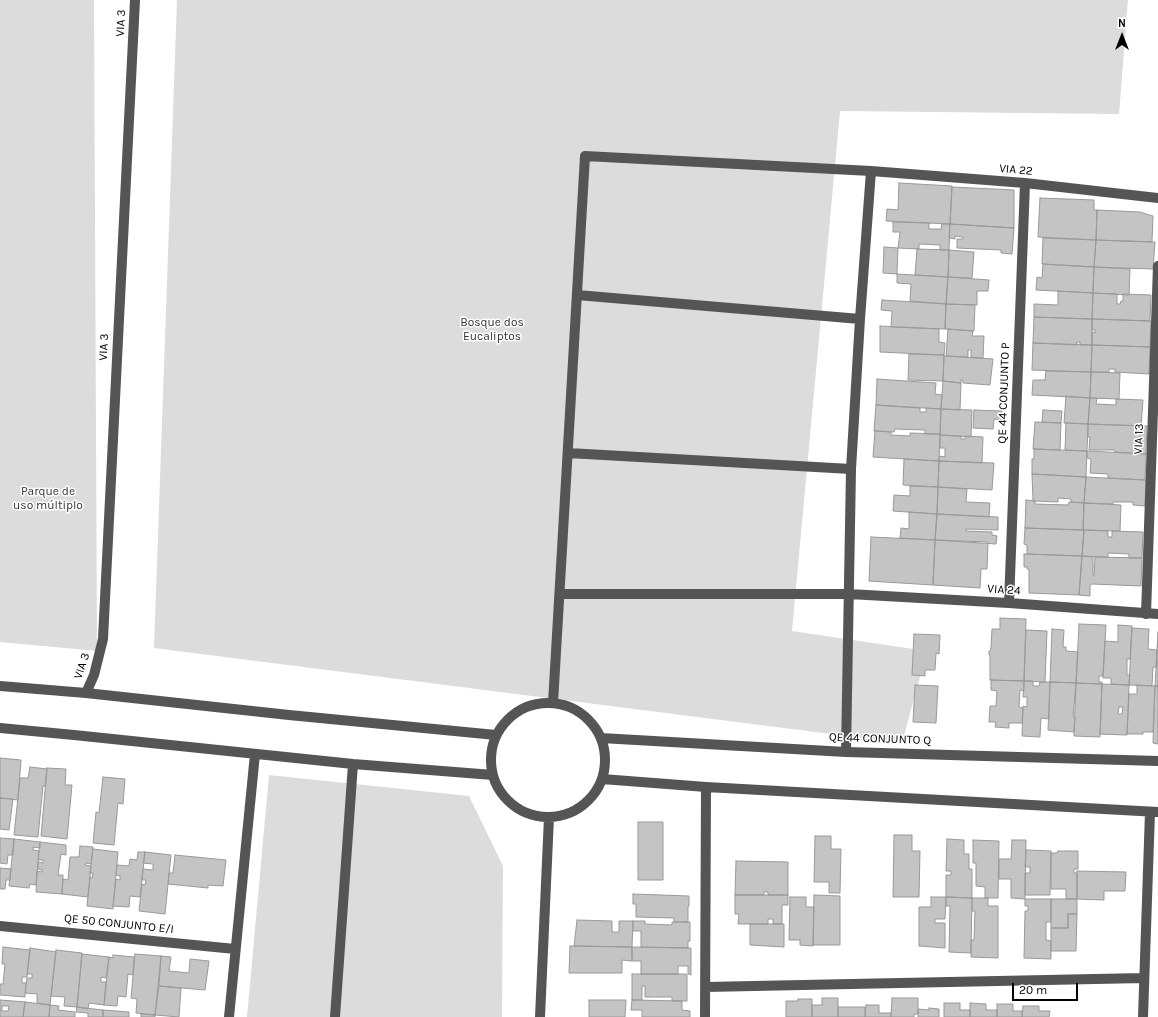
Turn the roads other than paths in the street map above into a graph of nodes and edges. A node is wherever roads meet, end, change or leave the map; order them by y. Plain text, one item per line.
1 (135, 0) edge
2 (871, 171) junction
3 (1025, 183) junction
4 (1158, 198) edge
5 (1158, 266) edge
6 (577, 294) junction
7 (860, 319) junction
8 (568, 452) junction
9 (852, 469) junction
10 (560, 594) junction
11 (849, 594) junction
12 (1009, 603) junction
13 (1146, 614) junction
14 (1158, 614) edge
15 (0, 686) edge
16 (86, 693) junction
17 (553, 703) junction
18 (0, 728) edge
19 (496, 735) junction
20 (601, 738) junction
21 (846, 752) junction
22 (255, 754) junction
23 (1158, 761) edge
24 (353, 764) junction
25 (493, 775) junction
26 (602, 779) junction
27 (706, 787) junction
28 (1154, 812) edge
29 (549, 817) junction
30 (0, 926) edge
31 (235, 949) junction
32 (1144, 978) junction
33 (705, 987) junction
34 (229, 1017) edge
35 (335, 1017) edge
36 (540, 1017) edge
37 (705, 1017) edge
38 (1143, 1017) edge

1 - 16 street, VIA 3
2 - 3 street, VIA 22
2 - 6 street, VIA 22
2 - 7 street
3 - 4 street, VIA 22
3 - 12 street, QE 44 CONJUNTO P
5 - 13 street, VIA 13
6 - 7 street
6 - 8 street
7 - 9 street
8 - 9 street
8 - 10 street
9 - 11 street
10 - 11 street, VIA 24
10 - 17 street
11 - 12 street, VIA 24
11 - 21 street
12 - 13 street, VIA 24
13 - 14 street, VIA 24
15 - 16 street
16 - 19 street
17 - 19 street
17 - 20 street
18 - 22 street
19 - 25 street
20 - 21 street, QE 44 CONJUNTO Q
20 - 26 street
21 - 23 street, QE 44 CONJUNTO Q
22 - 24 street
22 - 31 street
24 - 25 street
24 - 35 street
25 - 29 street
26 - 27 street
26 - 29 street
27 - 28 street
27 - 33 street
28 - 32 street
29 - 36 street
30 - 31 street, QE 50 CONJUNTO E/I
31 - 34 street
32 - 33 street
32 - 38 street
33 - 37 street

